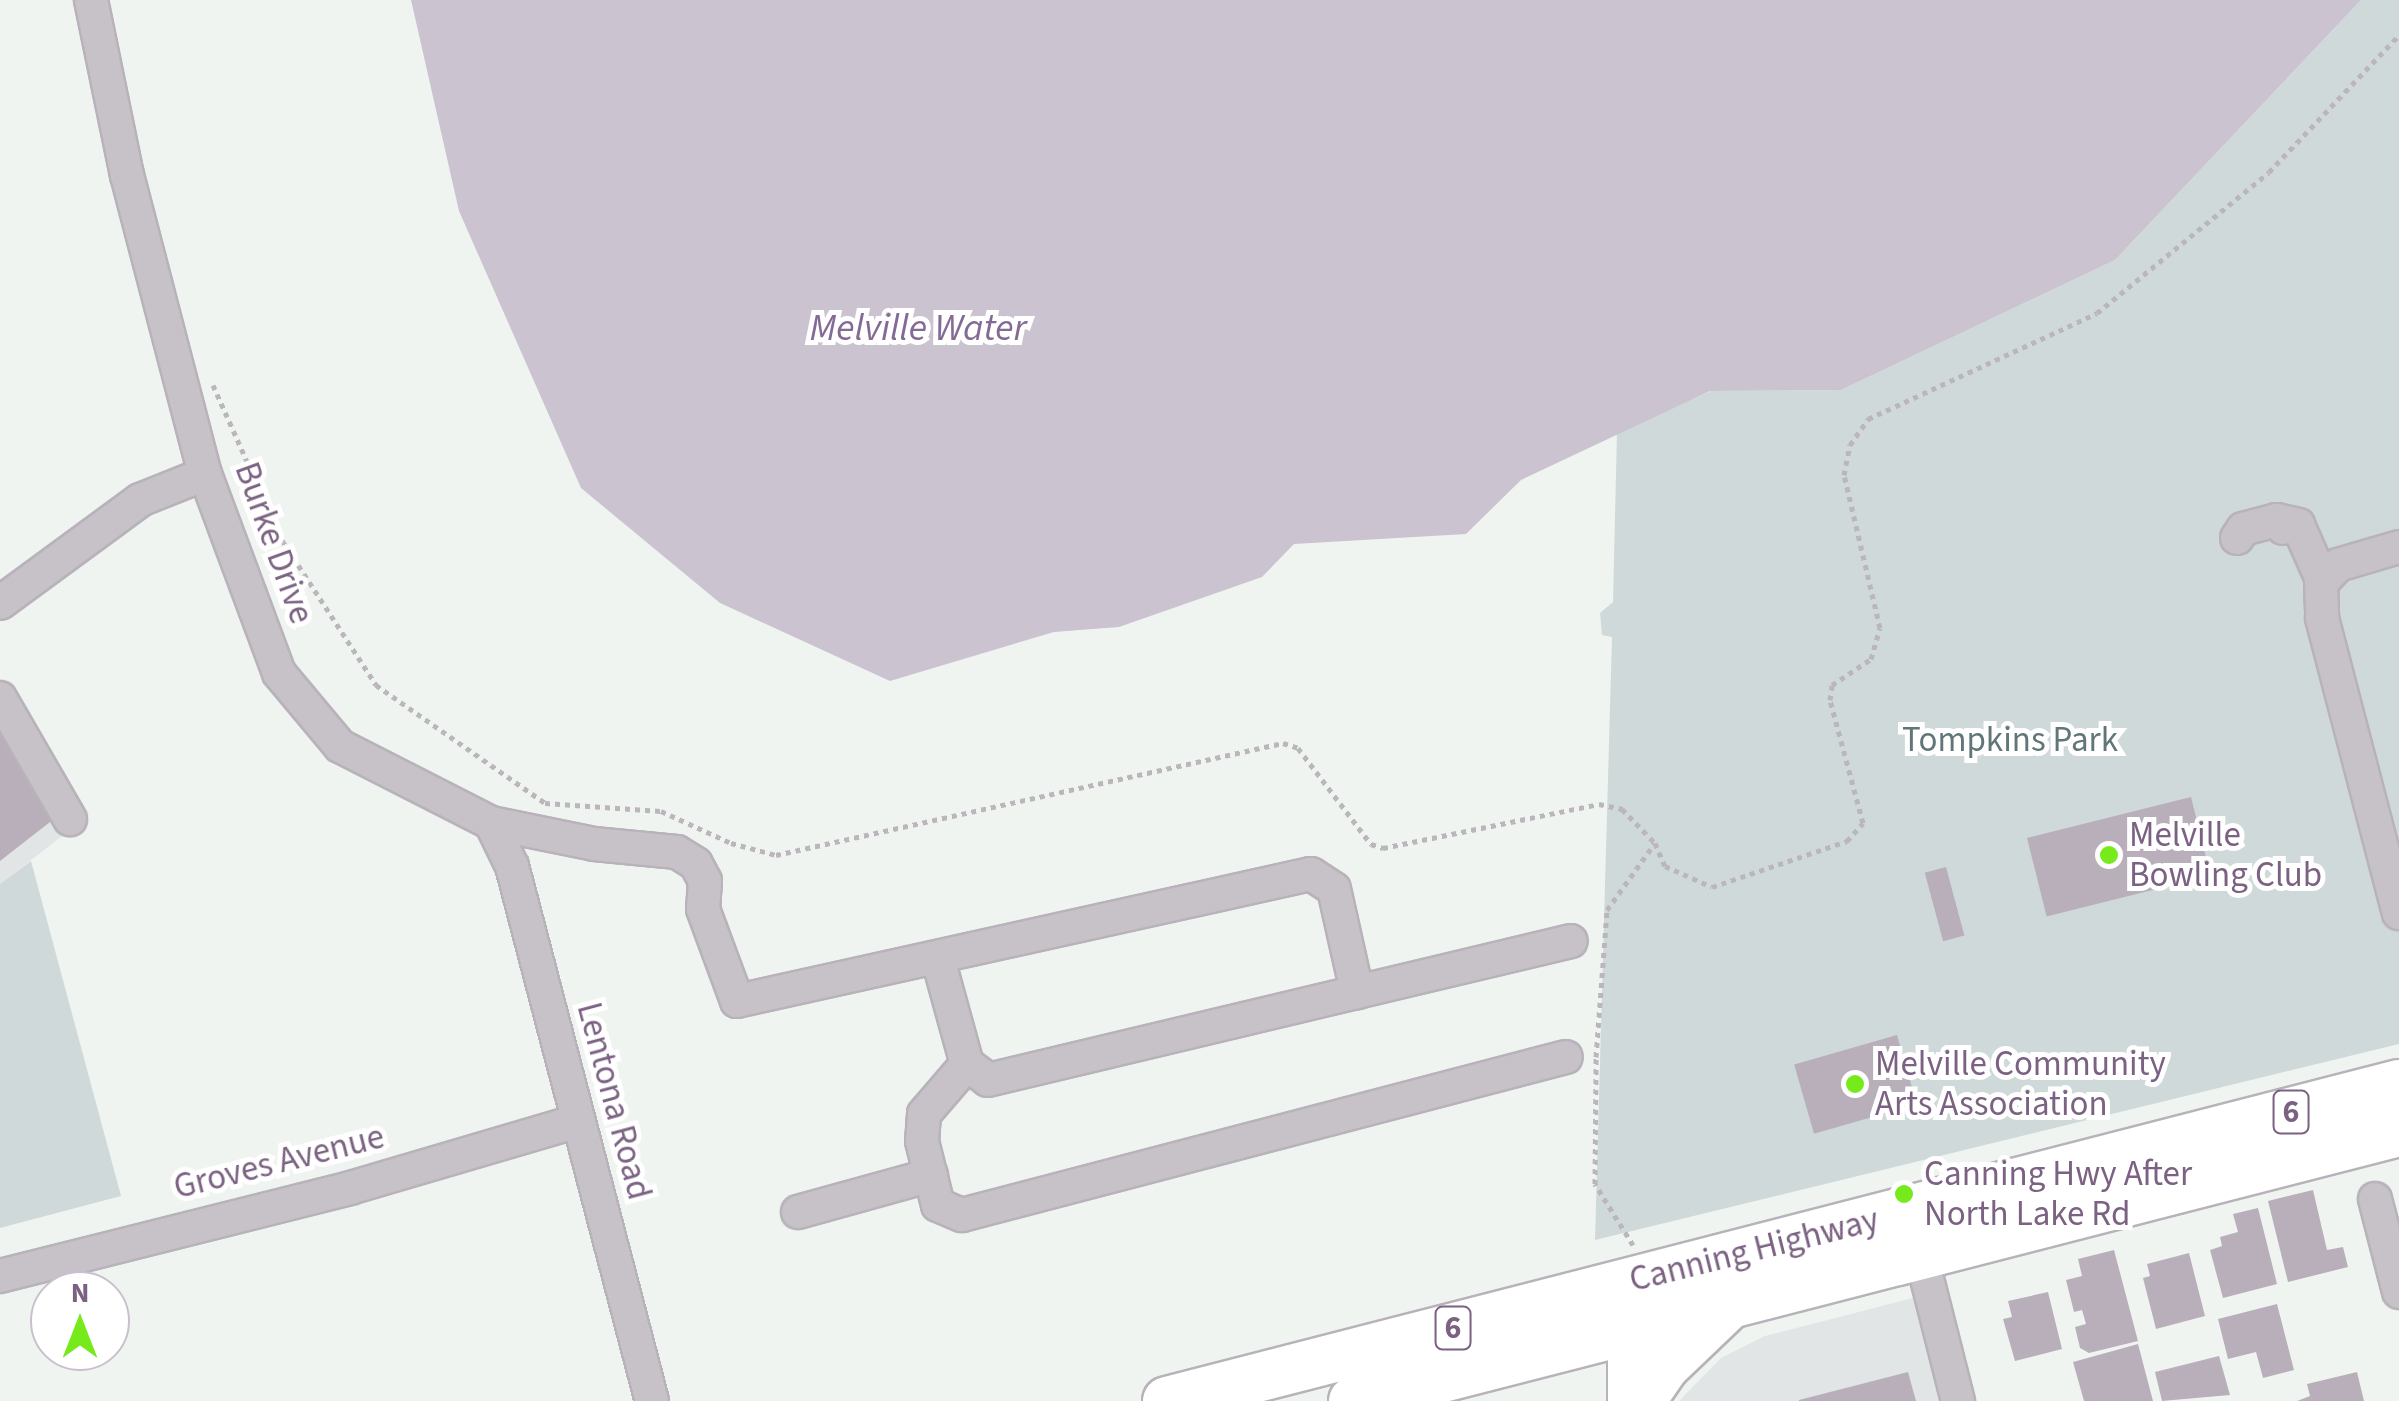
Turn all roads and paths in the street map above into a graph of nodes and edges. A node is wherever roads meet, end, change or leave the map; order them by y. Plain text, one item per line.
1 (91, 0) edge
2 (2399, 35) edge
3 (208, 374) dead end
4 (205, 474) junction
5 (2237, 538) dead end
6 (2399, 547) edge
7 (2322, 582) junction
8 (0, 603) edge
9 (0, 698) edge
10 (70, 819) dead end
11 (491, 823) junction
12 (1656, 843) junction
13 (2399, 913) edge
14 (1570, 940) dead end
15 (938, 959) junction
16 (1357, 992) junction
17 (1566, 1057) dead end
18 (967, 1064) junction
19 (2399, 1084) edge
20 (577, 1122) junction
21 (2399, 1132) edge
22 (931, 1176) junction
23 (2375, 1198) dead end
24 (798, 1212) dead end
25 (1921, 1256) junction
26 (1620, 1273) junction
27 (0, 1276) edge
28 (2399, 1292) edge
29 (1730, 1305) junction
30 (1614, 1335) junction
31 (1436, 1391) edge
32 (652, 1401) edge
33 (1167, 1401) edge
34 (1353, 1401) edge
35 (1601, 1401) edge
36 (1628, 1401) edge
37 (1642, 1401) edge
38 (1958, 1401) edge

1 - 4 street, Burke Drive
2 - 12 path
3 - 12 path
4 - 8 street
4 - 11 street, Burke Drive
5 - 7 street
6 - 7 street
7 - 13 street
9 - 10 street
11 - 15 street, Burke Drive
11 - 20 street, Lentona Road
12 - 26 path
14 - 16 street
15 - 16 street
15 - 18 street
16 - 18 street
17 - 22 street
18 - 22 street
19 - 26 highway, Canning Highway / 6
20 - 27 street, Groves Avenue
20 - 32 street, Lentona Road
21 - 25 highway, Canning Highway / 6
22 - 24 street
23 - 28 street
25 - 29 highway, Canning Highway / 6
25 - 38 street
26 - 30 main road
26 - 33 highway, Canning Highway / 6
29 - 30 highway, Canning Highway / 6
29 - 37 highway
30 - 31 highway, Canning Highway / 6
30 - 35 main road
30 - 36 main road
31 - 34 highway, Canning Highway / 6

